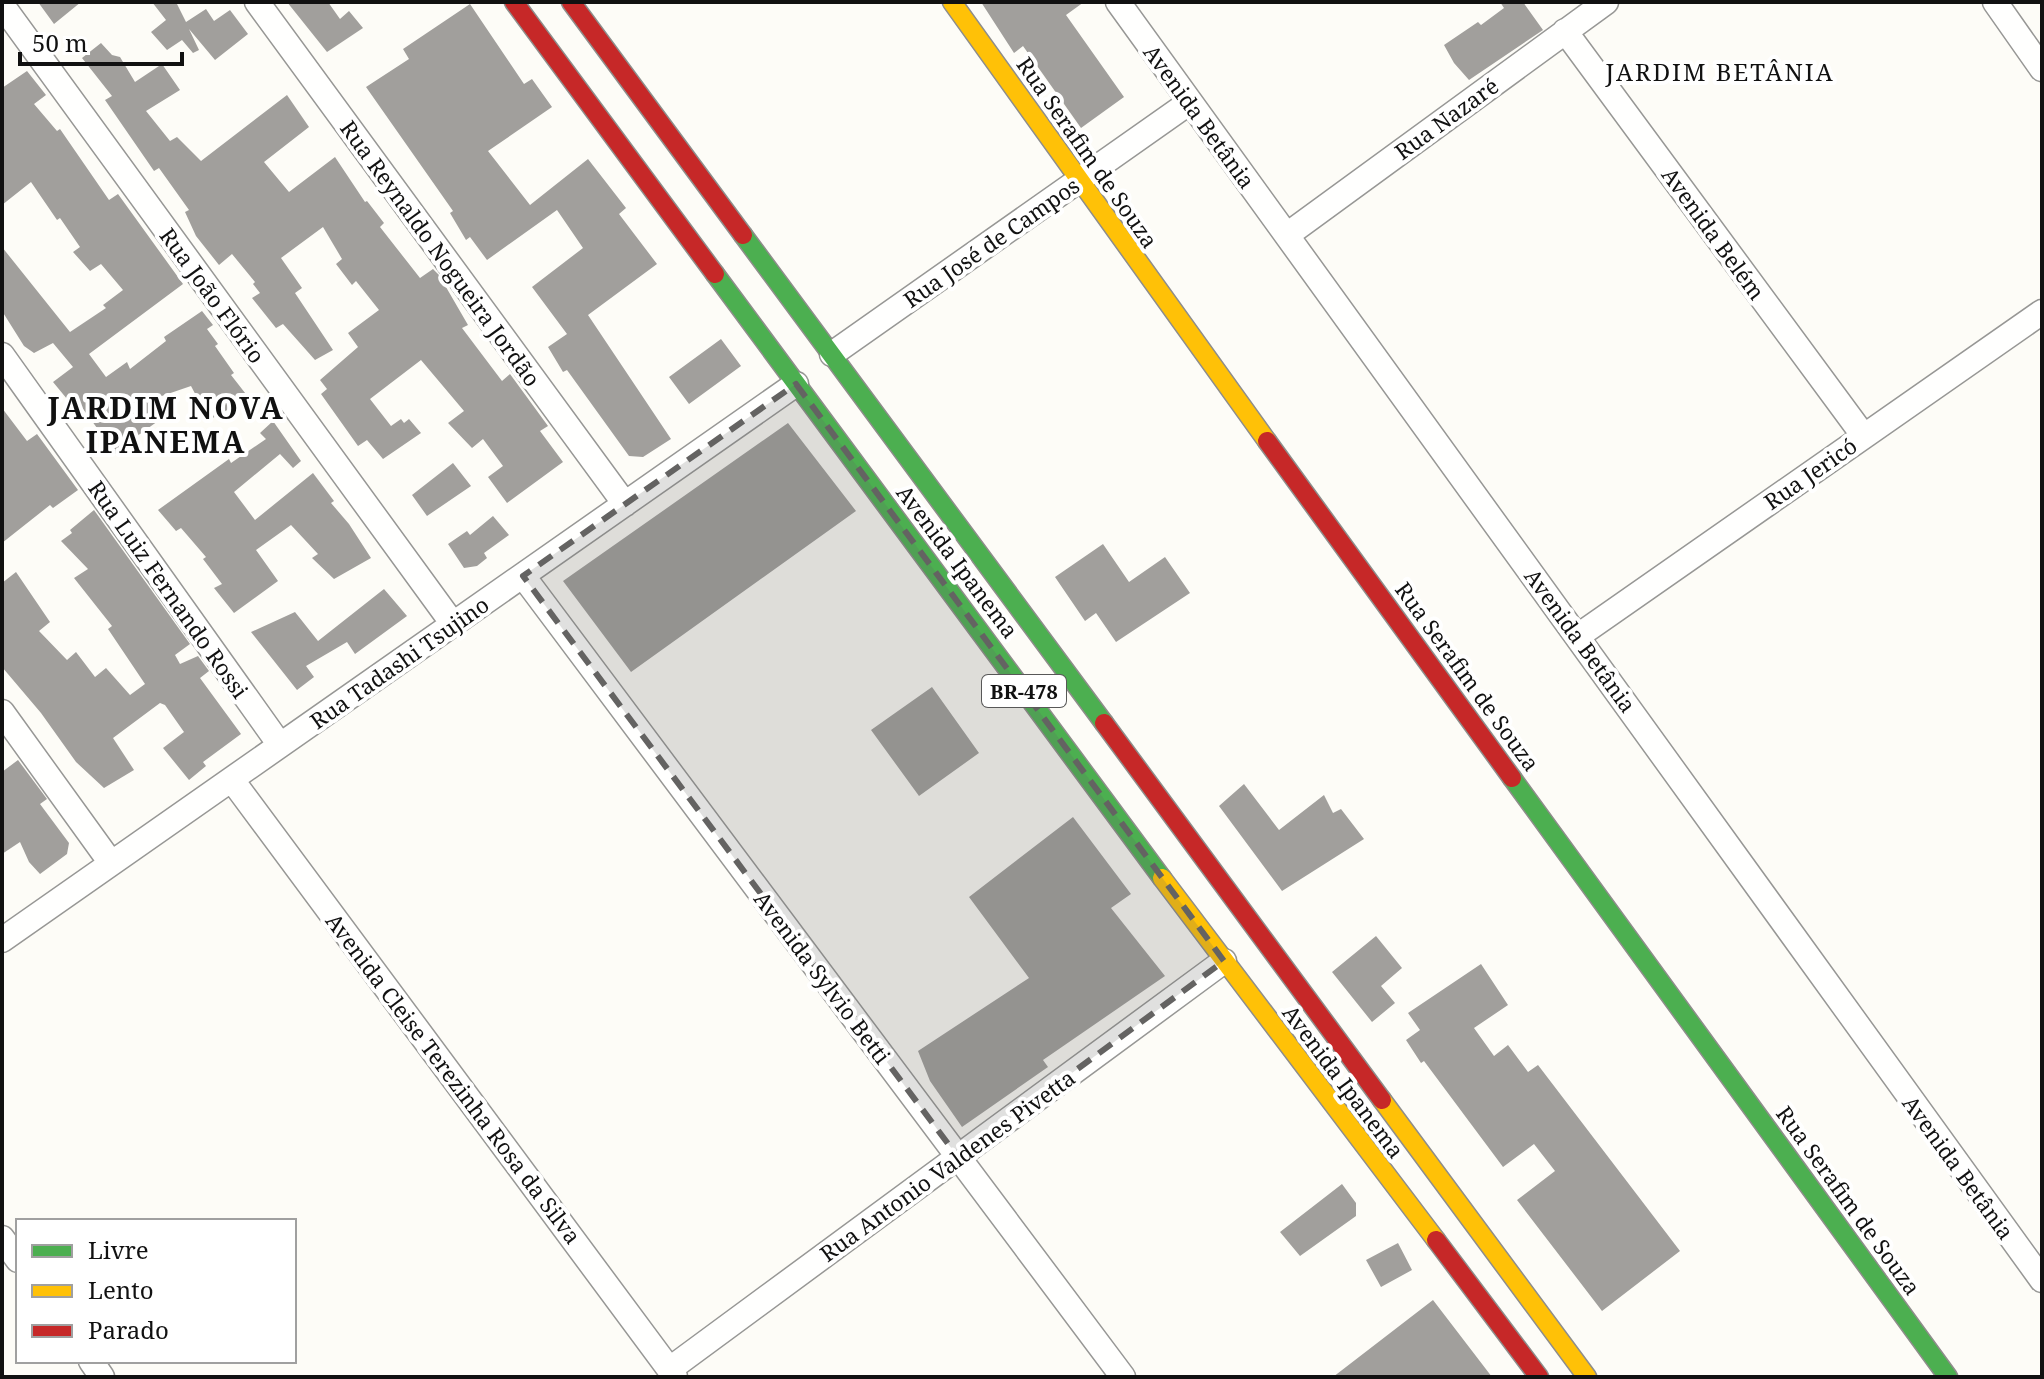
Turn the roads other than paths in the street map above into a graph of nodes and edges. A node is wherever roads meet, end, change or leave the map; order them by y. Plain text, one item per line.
1 (257, 2) edge
2 (514, 2) edge
3 (571, 2) edge
4 (952, 2) edge
5 (1118, 2) edge
6 (1606, 2) edge
7 (1995, 2) edge
8 (2, 5) edge
9 (1565, 31) junction
10 (2042, 69) edge
11 (1190, 102) junction
12 (1079, 181) junction
13 (1287, 235) junction
14 (2042, 312) edge
15 (832, 354) junction
16 (2, 355) edge
17 (796, 384) junction
18 (1863, 435) junction
19 (625, 504) junction
20 (523, 576) junction
21 (453, 624) junction
22 (1578, 636) junction
23 (2, 712) edge
24 (280, 745) junction
25 (232, 780) junction
26 (111, 863) junction
27 (2, 940) edge
28 (1224, 961) junction
29 (958, 1157) junction
30 (2, 1238) edge
31 (16, 1257) edge
32 (2042, 1280) edge
33 (672, 1373) edge
34 (1123, 1377) edge
35 (1539, 1377) edge
36 (1587, 1377) edge
37 (1948, 1377) edge

1 - 19 street, Rua Reynaldo Nogueira Jordão
2 - 17 main road, Avenida Ipanema / BR-478
3 - 15 main road, Avenida Ipanema / BR-478
4 - 12 main road, Rua Serafim de Souza
5 - 11 street, Avenida Betânia
6 - 9 street, Rua Nazaré
7 - 10 street
8 - 21 street, Rua João Flório
9 - 13 street, Rua Nazaré
9 - 18 street, Avenida Belém
11 - 12 street, Rua José de Campos
11 - 13 street, Avenida Betânia
12 - 15 street, Rua José de Campos
12 - 37 main road, Rua Serafim de Souza
13 - 22 street, Avenida Betânia
14 - 18 street, Rua Jericó
15 - 36 main road, Avenida Ipanema / BR-478
16 - 24 street, Rua Luiz Fernando Rossi
17 - 19 street, Rua Tadashi Tsujino
17 - 28 main road, Avenida Ipanema / BR-478
18 - 22 street, Rua Jericó
19 - 20 street, Rua Tadashi Tsujino
20 - 21 street, Rua Tadashi Tsujino
20 - 29 street, Avenida Sylvio Betti
21 - 24 street, Rua Tadashi Tsujino
22 - 32 street, Avenida Betânia
23 - 26 street
24 - 25 street, Rua Tadashi Tsujino
25 - 26 street, Rua Tadashi Tsujino
25 - 33 street, Avenida Cleise Terezinha Rosa da Silva
26 - 27 street, Rua Tadashi Tsujino
28 - 29 street, Rua Antonio Valdenes Pivetta
28 - 35 main road, Avenida Ipanema / BR-478
29 - 33 street, Rua Antonio Valdenes Pivetta
29 - 34 street, Avenida Sylvio Betti
30 - 31 street

